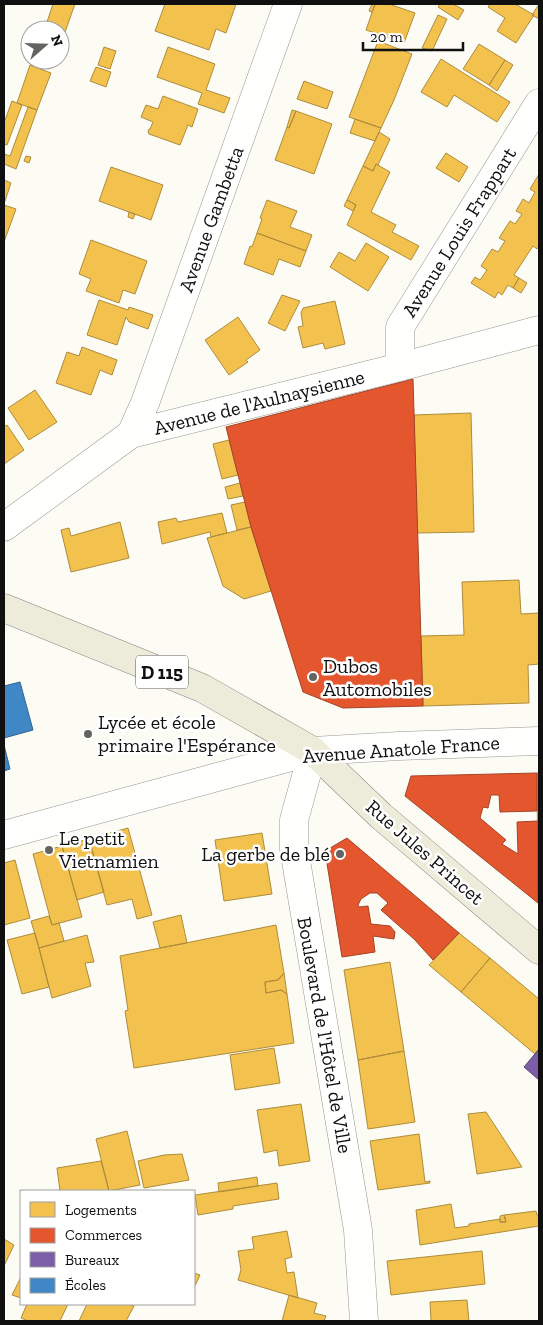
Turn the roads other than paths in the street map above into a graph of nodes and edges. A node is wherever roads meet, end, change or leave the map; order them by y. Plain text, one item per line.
1 (288, 4) edge
2 (539, 102) edge
3 (539, 330) edge
4 (400, 367) junction
5 (131, 434) junction
6 (4, 527) edge
7 (4, 608) edge
8 (539, 741) edge
9 (313, 751) junction
10 (4, 835) edge
11 (539, 950) edge
12 (364, 1321) edge

1 - 5 street, Avenue Gambetta
2 - 4 street, Avenue Louis Frappart
3 - 4 street, Avenue de l'Aulnaysienne
4 - 5 street, Avenue de l'Aulnaysienne
5 - 6 street, Avenue de l'Aulnaysienne
7 - 9 main road, D 115
8 - 9 street, Avenue Anatole France
9 - 10 street, Avenue Anatole France
9 - 11 main road, Rue Jules Princet / D 115
9 - 12 street, Boulevard de l'Hôtel de Ville

